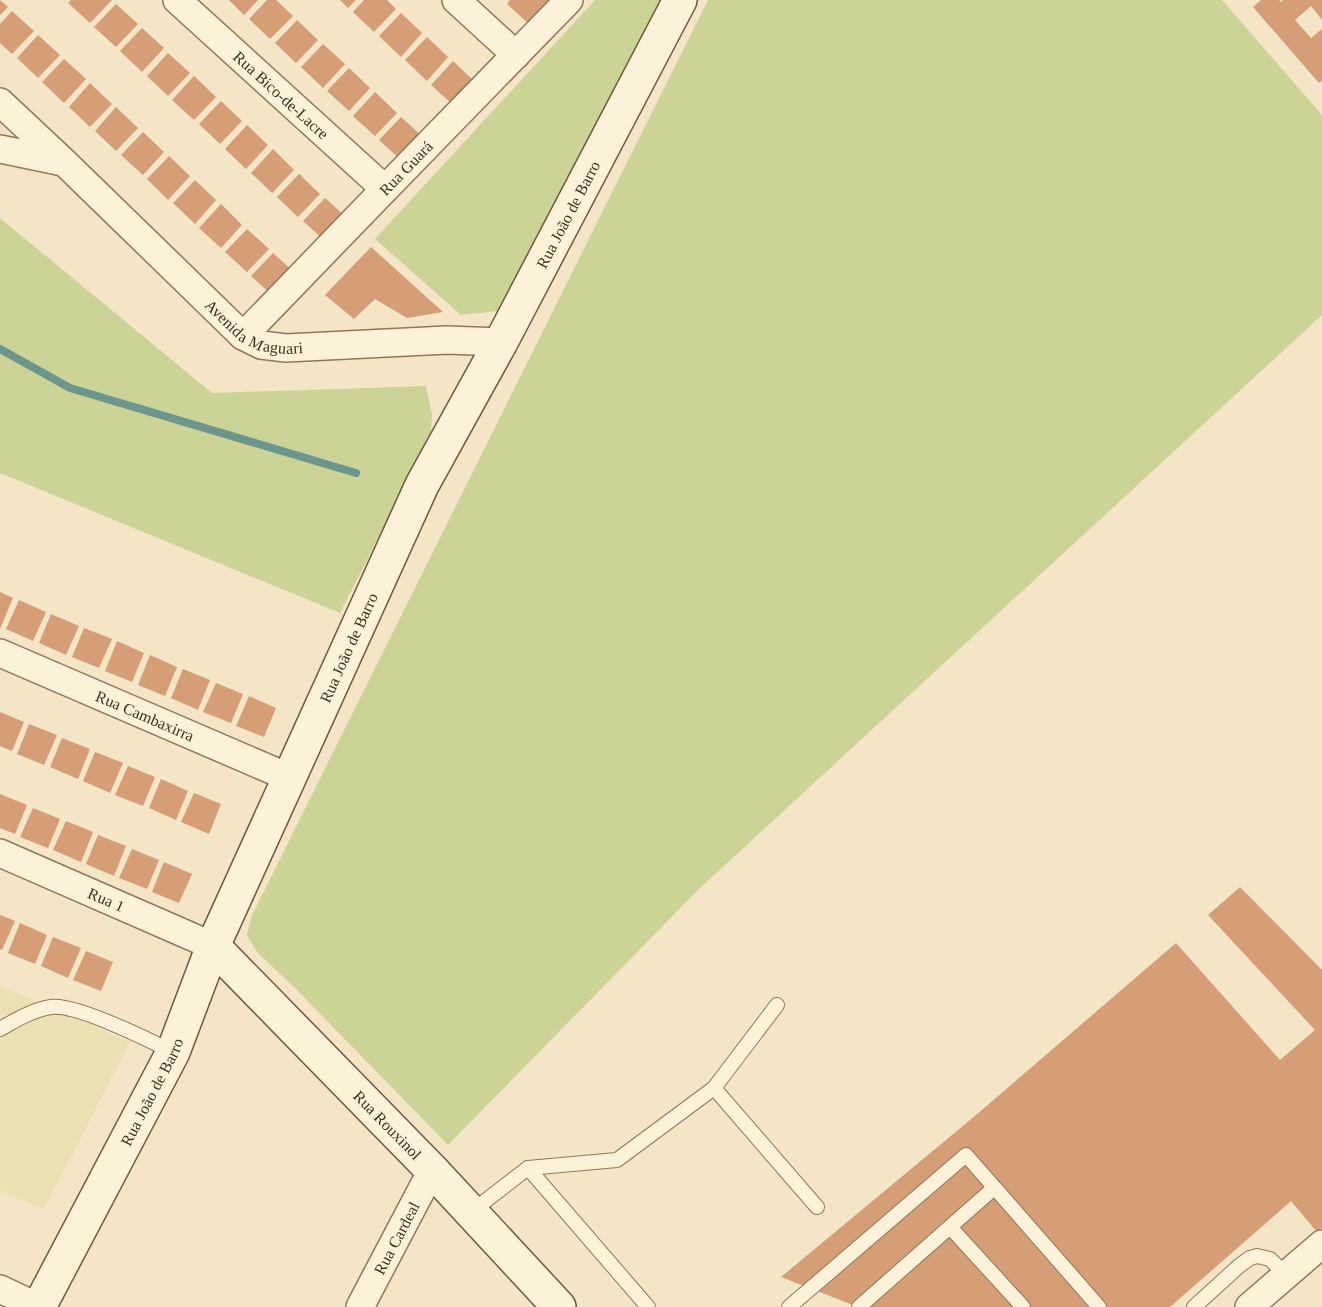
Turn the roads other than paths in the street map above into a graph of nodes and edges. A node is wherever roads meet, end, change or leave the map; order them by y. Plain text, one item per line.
1 (177, 0) edge
2 (456, 0) edge
3 (569, 0) edge
4 (680, 0) edge
5 (516, 55) junction
6 (0, 102) edge
7 (24, 125) junction
8 (0, 143) edge
9 (0, 149) edge
10 (64, 162) junction
11 (385, 189) junction
12 (243, 336) junction
13 (501, 342) junction
14 (0, 653) edge
15 (288, 777) junction
16 (0, 853) edge
17 (213, 946) junction
18 (777, 1005) dead end
19 (0, 1029) edge
20 (173, 1052) junction
21 (714, 1088) junction
22 (528, 1168) junction
23 (432, 1170) junction
24 (994, 1188) junction
25 (817, 1208) dead end
26 (471, 1212) junction
27 (950, 1227) junction
28 (1317, 1258) edge
29 (1286, 1275) junction
30 (0, 1289) edge
31 (39, 1307) edge
32 (360, 1307) edge
33 (559, 1307) edge
34 (648, 1307) edge
35 (789, 1307) edge
36 (859, 1307) edge
37 (1023, 1307) edge
38 (1099, 1307) edge
39 (1194, 1307) edge
40 (1249, 1307) edge

1 - 11 street, Rua Bico-de-Lacre
2 - 5 street
3 - 5 street, Rua Guará
4 - 13 street, Rua João de Barro
5 - 11 street, Rua Guará
6 - 7 street, Avenida Maguari
7 - 8 street
7 - 10 street, Avenida Maguari
9 - 10 street
10 - 12 street, Avenida Maguari
11 - 12 street, Rua Guará
12 - 13 street, Avenida Maguari
13 - 15 street, Rua João de Barro
14 - 15 street, Rua Cambaxirra
15 - 17 street, Rua João de Barro
16 - 17 street, Rua 1
17 - 20 street, Rua João de Barro
17 - 23 street, Rua Rouxinol
18 - 21 lane
19 - 20 lane
20 - 31 street, Rua João de Barro
21 - 22 lane
21 - 25 lane
22 - 26 lane
22 - 34 lane
23 - 26 street, Rua Rouxinol
23 - 32 street, Rua Cardeal
24 - 27 lane
24 - 35 lane
24 - 38 lane
26 - 33 street, Rua Rouxinol
27 - 36 lane
27 - 37 lane
28 - 29 street
29 - 39 lane
29 - 40 street
30 - 31 street

